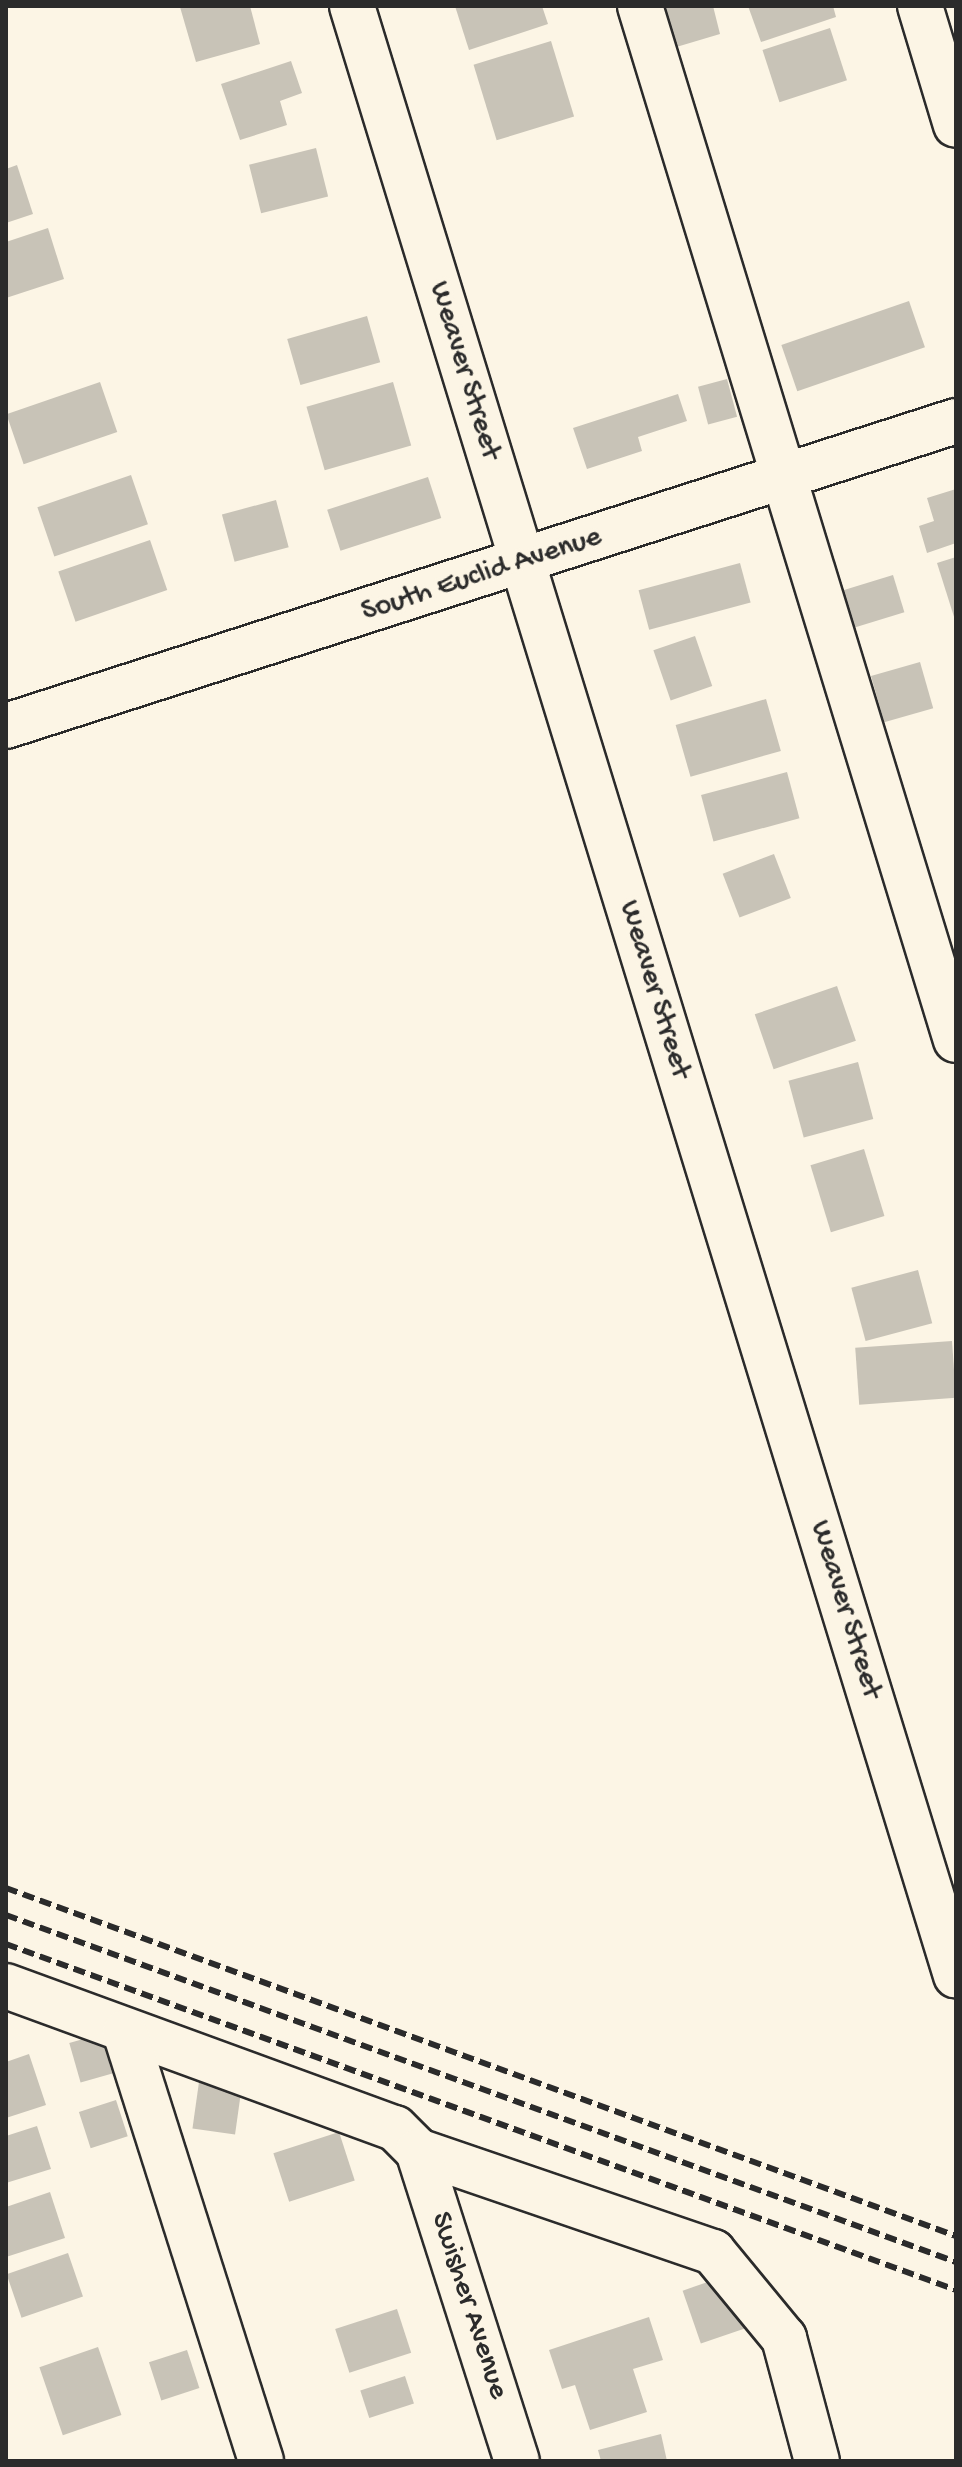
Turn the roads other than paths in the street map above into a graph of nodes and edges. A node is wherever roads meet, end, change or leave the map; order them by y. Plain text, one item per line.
1 (352, 6) edge
2 (640, 6) edge
3 (920, 6) edge
4 (956, 125) edge
5 (956, 421) edge
6 (784, 477) junction
7 (522, 564) junction
8 (8, 718) edge
9 (956, 1040) edge
10 (940, 1864) edge
11 (956, 1975) edge
12 (6, 1986) edge
13 (125, 2032) junction
14 (418, 2151) junction
15 (261, 2461) edge
16 (517, 2461) edge
17 (817, 2461) edge

1 - 7 street, Weaver Street
2 - 6 street
3 - 4 street
5 - 6 street, South Euclid Avenue
6 - 7 street, South Euclid Avenue
6 - 9 street
7 - 8 street, South Euclid Avenue
7 - 10 street, Weaver Street
10 - 11 street, Weaver Street
12 - 13 street
13 - 14 street
13 - 15 street
14 - 16 street, Swisher Avenue
14 - 17 street

